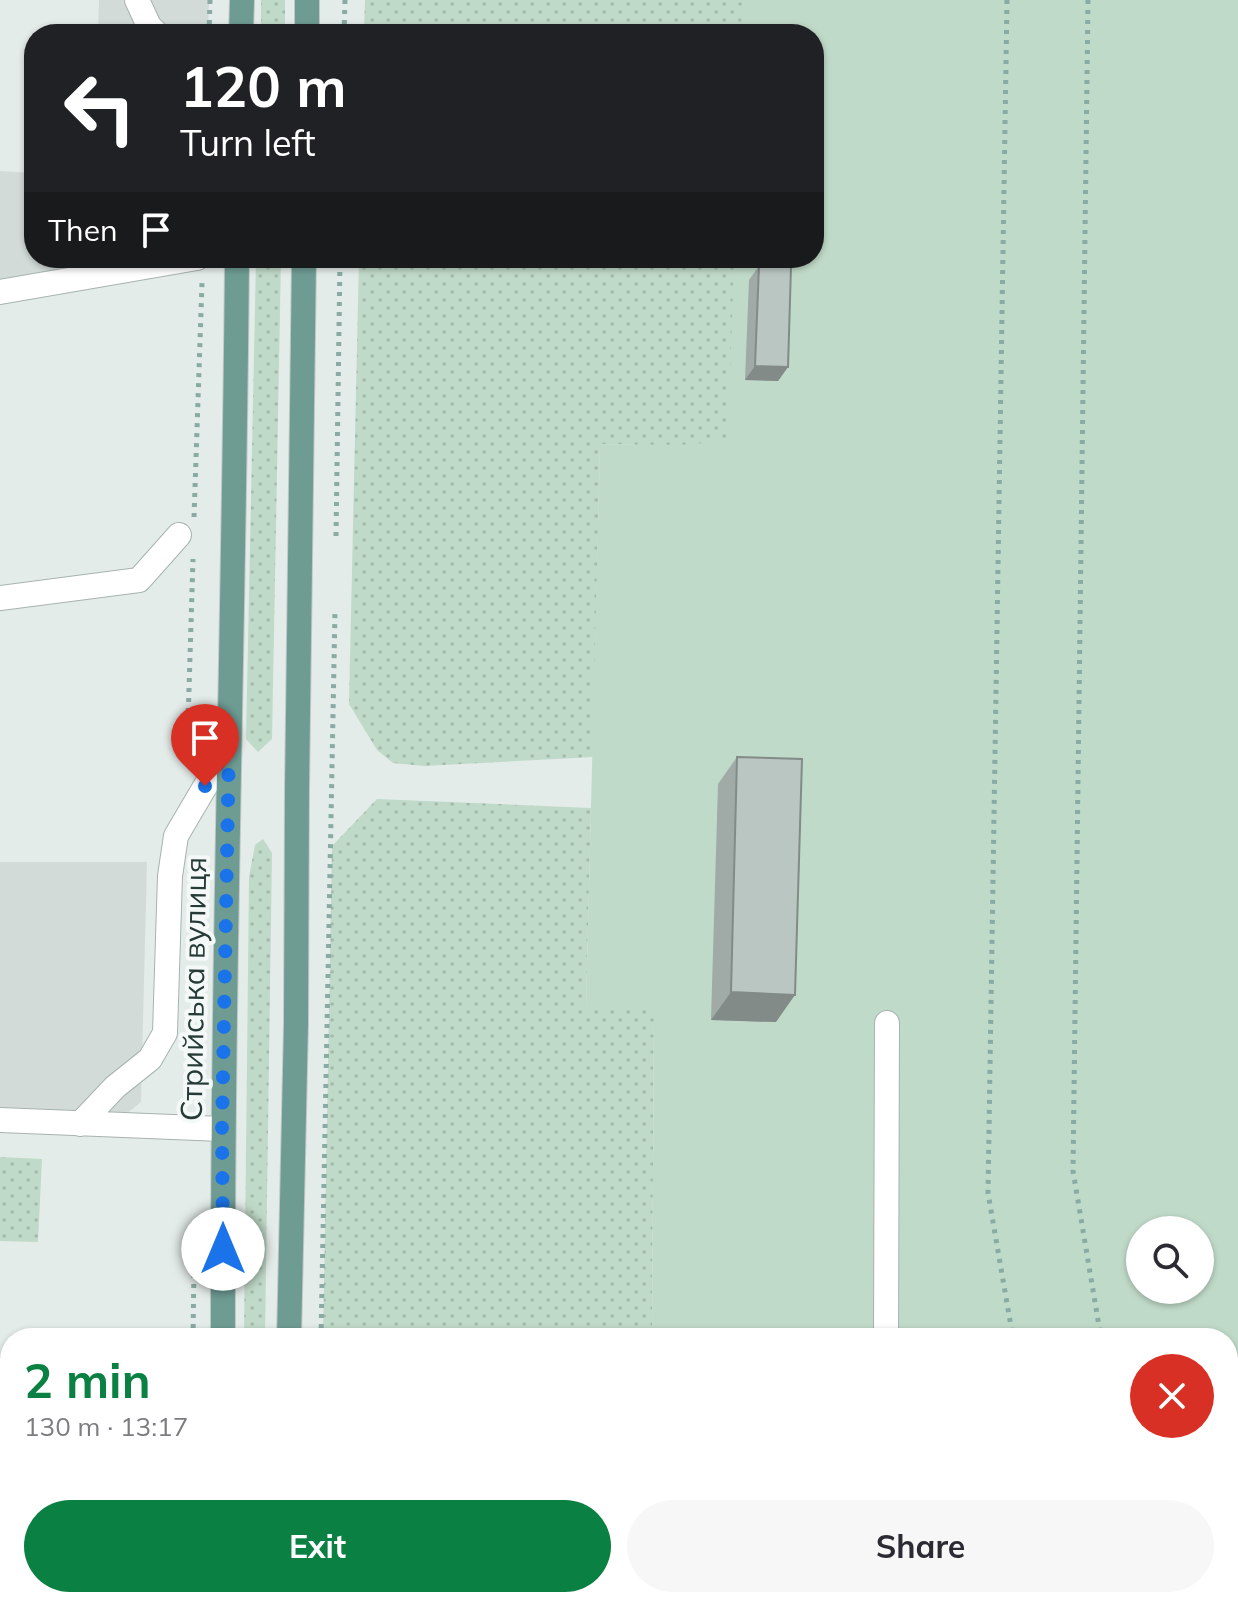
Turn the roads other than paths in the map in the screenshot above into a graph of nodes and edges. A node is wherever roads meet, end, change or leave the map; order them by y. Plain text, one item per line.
1 (137, 0) edge
2 (242, 0) edge
3 (307, 0) edge
4 (148, 24) edge
5 (241, 24) edge
6 (307, 24) edge
7 (184, 268) edge
8 (237, 268) edge
9 (304, 268) edge
10 (0, 292) edge
11 (189, 536) road end
12 (0, 598) edge
13 (229, 746) junction
14 (887, 1023) dead end
15 (0, 1120) edge
16 (80, 1124) junction
17 (222, 1129) junction
18 (223, 1328) edge
19 (289, 1328) edge
20 (886, 1328) edge

1 - 4 lane
2 - 5 main road
3 - 6 main road
7 - 10 lane
8 - 13 main road, Стрийська вулиця
9 - 19 main road
11 - 12 lane
13 - 16 lane
13 - 17 main road, Стрийська вулиця
14 - 20 lane
15 - 16 lane
16 - 17 lane
17 - 18 main road, Стрийська вулиця

